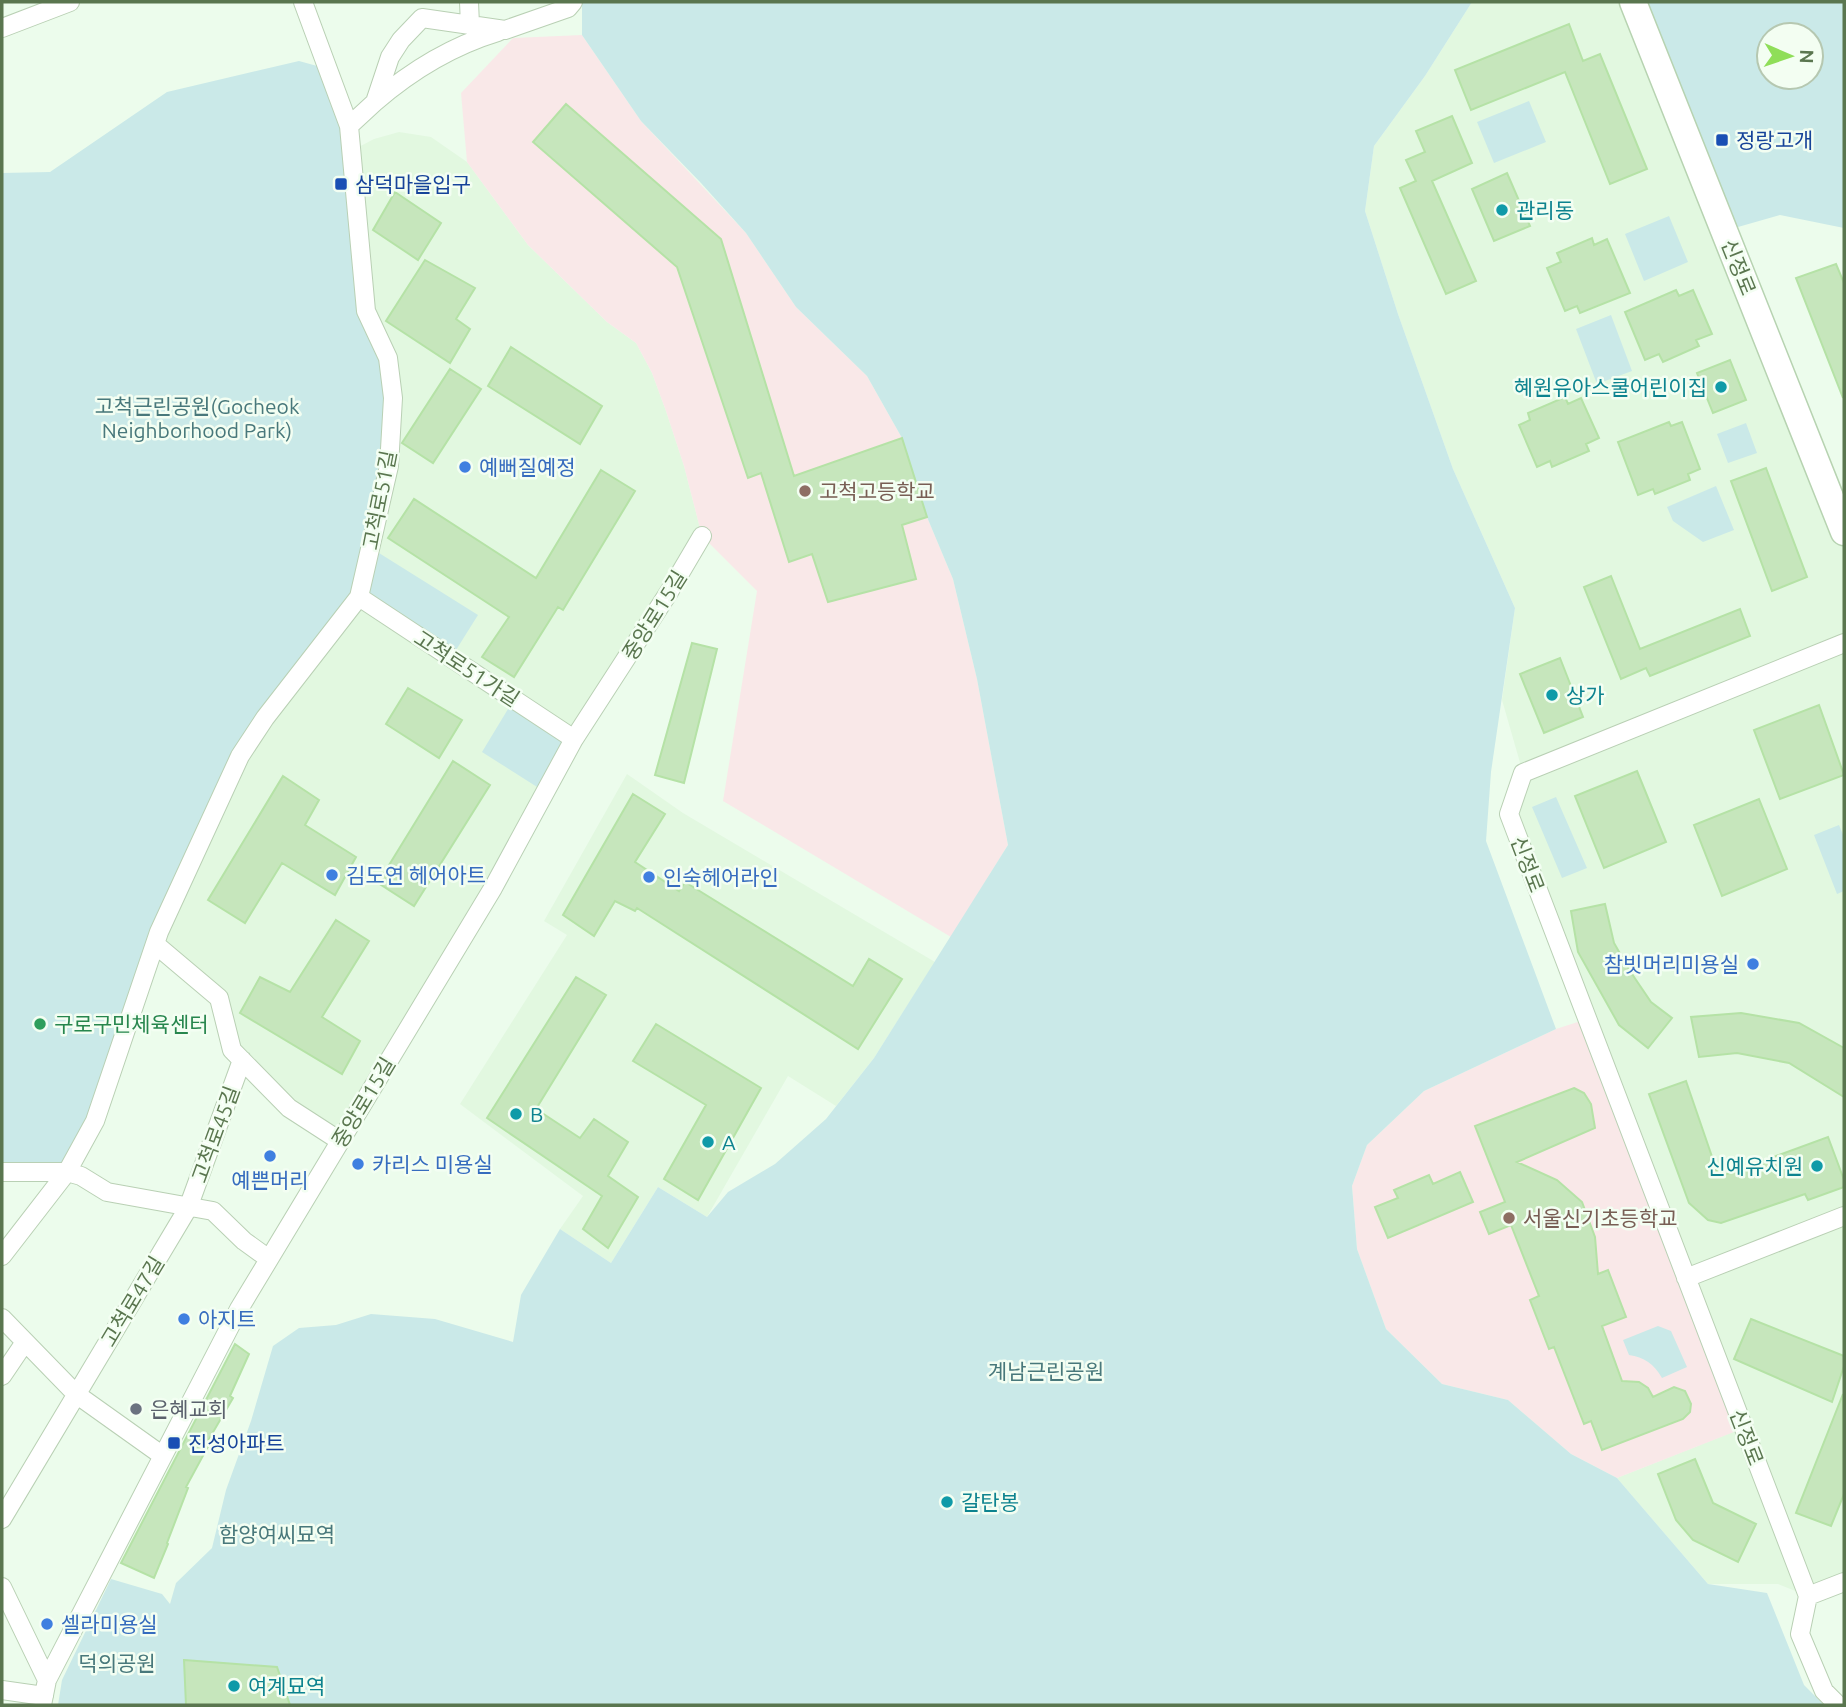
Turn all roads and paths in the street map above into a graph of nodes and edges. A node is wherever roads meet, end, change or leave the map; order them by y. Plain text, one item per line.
1 (69, 2) edge
2 (303, 2) edge
3 (469, 2) edge
4 (573, 2) edge
5 (1633, 2) edge
6 (419, 10) edge
7 (470, 25) junction
8 (2, 27) edge
9 (505, 30) junction
10 (375, 102) junction
11 (349, 126) junction
12 (1844, 533) edge
13 (702, 536) dead end
14 (359, 597) junction
15 (1844, 643) edge
16 (575, 739) junction
17 (155, 944) junction
18 (242, 1060) junction
19 (340, 1141) junction
20 (2, 1172) edge
21 (68, 1172) junction
22 (188, 1208) junction
23 (1844, 1216) edge
24 (2, 1256) edge
25 (269, 1259) junction
26 (1686, 1278) junction
27 (2, 1318) edge
28 (25, 1342) junction
29 (2, 1376) edge
30 (76, 1394) junction
31 (163, 1456) junction
32 (2, 1519) edge
33 (1844, 1582) edge
34 (2, 1587) edge
35 (1808, 1597) junction
36 (2, 1690) edge
37 (44, 1694) edge
38 (1838, 1705) edge

1 - 8 street
2 - 11 street, 고척로51길
3 - 7 street
4 - 9 street
5 - 12 main road, 신정로
6 - 7 street
6 - 10 street
7 - 9 street
9 - 10 street
10 - 11 street
11 - 14 street, 고척로51길
13 - 16 street, 중앙로15길
14 - 16 street, 고척로51가길
14 - 17 street, 고척로51길
15 - 26 street, 신정로
16 - 19 street, 중앙로15길
17 - 18 street
17 - 21 street, 고척로51길
18 - 19 street
18 - 22 street, 고척로45길
19 - 25 street, 중앙로15길
20 - 21 street, 고척로45길
21 - 22 street, 고척로45길
21 - 24 street, 고척로51길
22 - 25 street, 고척로45길
22 - 30 street, 고척로47길
23 - 26 street
25 - 31 street, 중앙로15길
26 - 35 street, 신정로
27 - 28 street
28 - 29 street
28 - 30 street
30 - 31 street
30 - 32 street, 고척로47길
31 - 37 street, 중앙로15길
33 - 35 street
34 - 37 street
35 - 38 street
36 - 37 street

